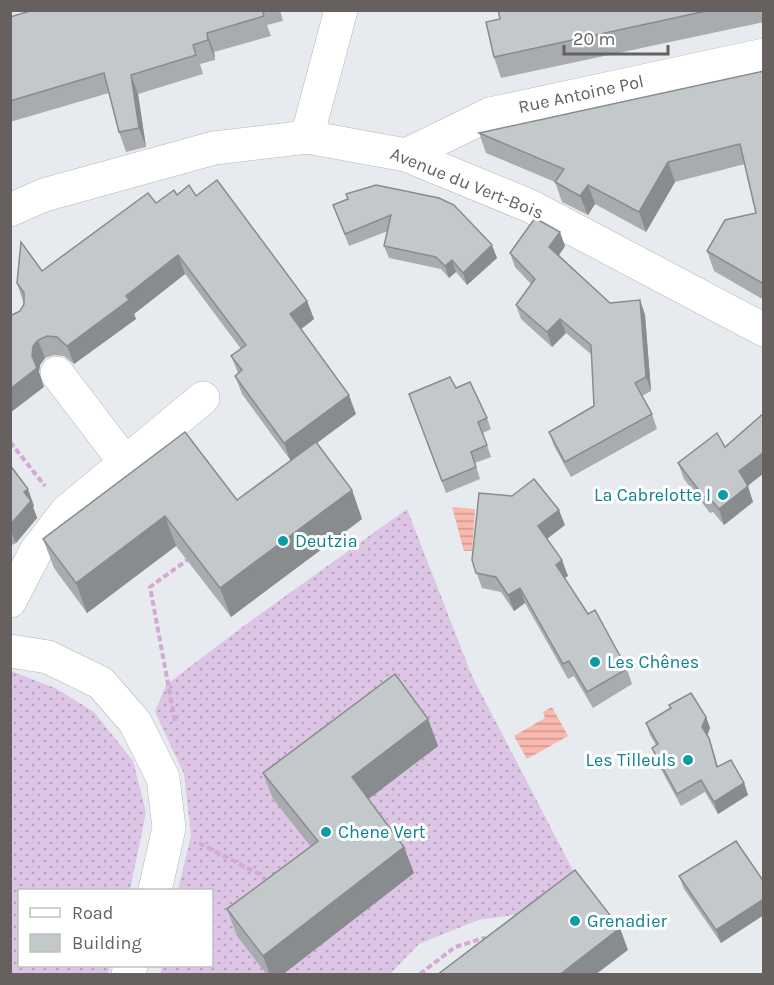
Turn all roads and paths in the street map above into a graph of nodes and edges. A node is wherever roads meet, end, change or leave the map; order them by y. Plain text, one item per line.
1 (341, 10) edge
2 (764, 55) edge
3 (307, 137) junction
4 (406, 155) junction
5 (10, 210) edge
6 (764, 330) edge
7 (57, 373) dead end
8 (203, 398) dead end
9 (10, 442) edge
10 (124, 461) junction
11 (66, 512) junction
12 (187, 560) edge
13 (10, 601) edge
14 (10, 651) edge
15 (146, 743) junction
16 (169, 828) junction
17 (155, 889) edge
18 (272, 890) edge
19 (490, 947) edge
20 (420, 975) edge

1 - 3 street
2 - 4 street, Rue Antoine Pol
3 - 4 street, Avenue du Vert-Bois
3 - 5 street, Avenue du Vert-Bois
4 - 6 street, Avenue du Vert-Bois
7 - 10 street
8 - 10 street
9 - 11 path
10 - 11 street
11 - 13 street
12 - 15 path
14 - 15 street
15 - 16 street
16 - 17 street
16 - 18 path
19 - 20 path

